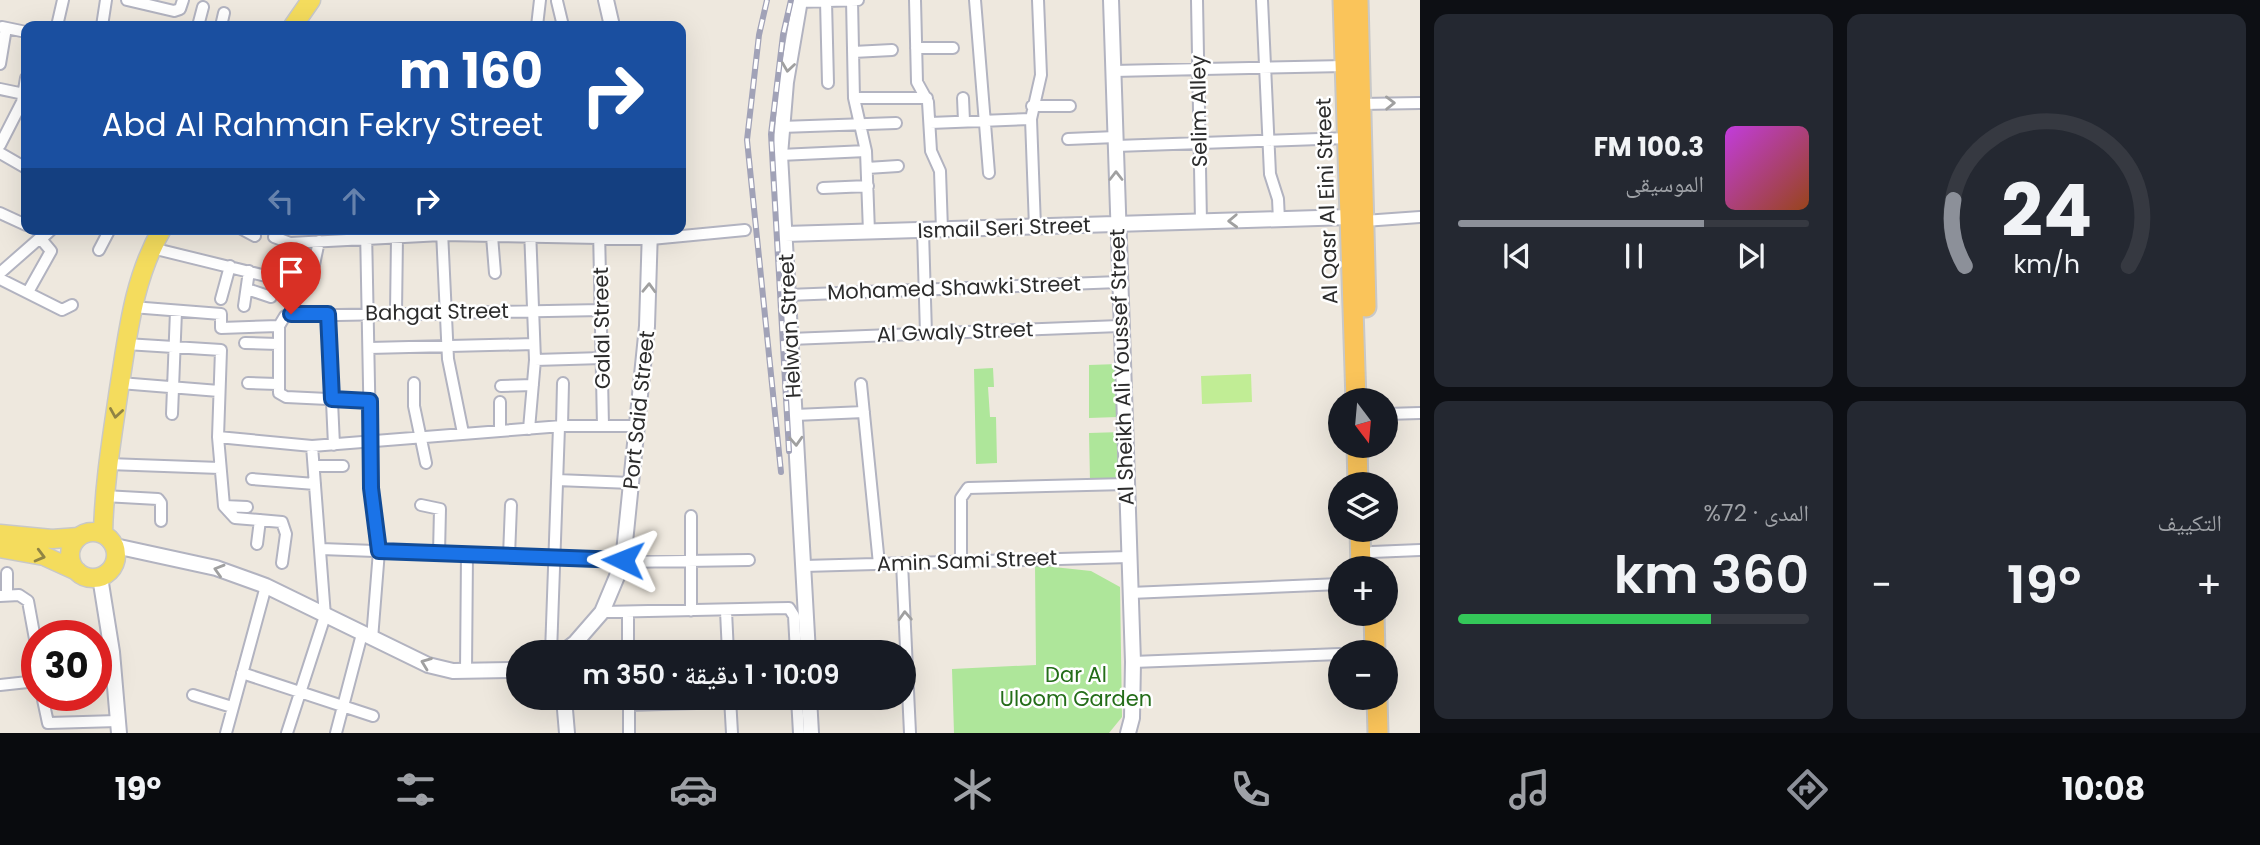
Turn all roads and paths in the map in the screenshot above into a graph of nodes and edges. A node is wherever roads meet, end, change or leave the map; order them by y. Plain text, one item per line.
1 (63, 0) edge
2 (106, 0) edge
3 (127, 0) edge
4 (183, 0) edge
5 (311, 0) edge
6 (563, 0) edge
7 (606, 0) edge
8 (852, 0) edge
9 (858, 0) edge
10 (915, 0) edge
11 (975, 0) edge
12 (1038, 0) edge
13 (1111, 0) edge
14 (1198, 0) edge
15 (1262, 0) edge
16 (1343, 0) edge
17 (1358, 0) edge
18 (557, 1) edge
19 (799, 1) edge
20 (826, 1) edge
21 (540, 2) edge
22 (203, 7) dead end
23 (224, 13) dead end
24 (58, 21) edge
25 (103, 21) edge
26 (199, 21) edge
27 (222, 21) edge
28 (296, 21) edge
29 (538, 21) edge
30 (562, 21) edge
31 (611, 21) edge
32 (3, 28) edge
33 (21, 31) edge
34 (916, 48) junction
35 (953, 48) dead end
36 (892, 50) dead end
37 (853, 52) junction
38 (0, 64) edge
39 (1345, 66) junction
40 (1266, 68) junction
41 (1199, 69) junction
42 (1113, 71) junction
43 (828, 83) dead end
44 (0, 89) edge
45 (21, 93) edge
46 (854, 98) junction
47 (927, 98) junction
48 (963, 98) dead end
49 (21, 101) edge
50 (1420, 103) edge
51 (1360, 104) junction
52 (1032, 106) junction
53 (1070, 106) dead end
54 (14, 118) junction
55 (1031, 119) junction
56 (985, 120) junction
57 (964, 121) junction
58 (21, 122) edge
59 (930, 123) junction
60 (860, 124) junction
61 (896, 124) dead end
62 (781, 127) junction
63 (1348, 138) junction
64 (1068, 139) dead end
65 (1269, 141) junction
66 (1116, 142) junction
67 (1200, 144) junction
68 (0, 145) edge
69 (866, 151) junction
70 (0, 153) edge
71 (780, 155) junction
72 (21, 165) edge
73 (898, 166) dead end
74 (867, 168) junction
75 (989, 173) dead end
76 (868, 186) junction
77 (823, 188) dead end
78 (0, 213) edge
79 (1420, 217) edge
80 (1357, 219) junction
81 (1279, 220) junction
82 (1201, 222) junction
83 (21, 223) edge
84 (1116, 224) junction
85 (1035, 227) junction
86 (745, 230) dead end
87 (923, 230) junction
88 (942, 230) junction
89 (686, 232) edge
90 (869, 232) junction
91 (785, 234) junction
92 (41, 235) edge
93 (45, 235) edge
94 (107, 235) edge
95 (159, 235) edge
96 (360, 235) edge
97 (366, 235) edge
98 (376, 235) edge
99 (415, 235) edge
100 (442, 235) edge
101 (480, 235) edge
102 (505, 235) edge
103 (530, 235) edge
104 (599, 235) edge
105 (650, 235) edge
106 (492, 236) junction
107 (274, 237) dead end
108 (397, 237) junction
109 (319, 242) junction
110 (290, 243) junction
111 (152, 247) junction
112 (99, 250) dead end
113 (230, 266) junction
114 (249, 271) junction
115 (0, 273) edge
116 (495, 273) dead end
117 (0, 279) edge
118 (311, 279) dead end
119 (1119, 282) junction
120 (247, 289) junction
121 (925, 289) junction
122 (28, 292) junction
123 (788, 295) junction
124 (271, 296) dead end
125 (222, 299) dead end
126 (72, 305) dead end
127 (244, 306) dead end
128 (132, 307) junction
129 (532, 310) junction
130 (602, 310) junction
131 (176, 311) junction
132 (447, 312) junction
133 (368, 313) junction
134 (396, 313) junction
135 (328, 314) junction
136 (279, 326) junction
137 (1120, 326) junction
138 (926, 334) junction
139 (790, 339) junction
140 (245, 343) dead end
141 (126, 344) junction
142 (278, 344) junction
143 (534, 344) junction
144 (448, 346) junction
145 (175, 347) junction
146 (369, 348) junction
147 (603, 358) junction
148 (535, 360) junction
149 (120, 383) junction
150 (247, 383) dead end
151 (414, 383) dead end
152 (563, 383) dead end
153 (277, 384) junction
154 (861, 384) dead end
155 (533, 385) junction
156 (501, 386) dead end
157 (173, 387) junction
158 (1356, 388) edge
159 (1368, 388) edge
160 (219, 391) junction
161 (332, 399) junction
162 (370, 401) junction
163 (499, 402) dead end
164 (864, 412) junction
165 (1420, 413) edge
166 (172, 414) dead end
167 (1398, 414) edge
168 (795, 415) junction
169 (603, 426) junction
170 (637, 426) junction
171 (561, 427) junction
172 (529, 429) junction
173 (500, 430) junction
174 (463, 433) junction
175 (218, 437) junction
176 (423, 437) junction
177 (370, 443) junction
178 (334, 445) junction
179 (313, 446) junction
180 (426, 463) dead end
181 (108, 464) junction
182 (314, 466) junction
183 (344, 466) dead end
184 (220, 468) junction
185 (252, 480) dead end
186 (557, 480) junction
187 (631, 483) junction
188 (316, 484) junction
189 (1127, 484) junction
190 (104, 496) junction
191 (421, 505) dead end
192 (512, 505) dead end
193 (224, 506) junction
194 (247, 507) dead end
195 (691, 516) dead end
196 (260, 520) junction
197 (161, 521) dead end
198 (0, 534) edge
199 (79, 537) junction
200 (109, 540) junction
201 (257, 544) dead end
202 (0, 548) edge
203 (321, 549) junction
204 (1420, 550) edge
205 (379, 551) junction
206 (439, 553) junction
207 (467, 554) junction
208 (509, 556) junction
209 (1129, 556) junction
210 (1392, 556) edge
211 (554, 557) junction
212 (749, 560) dead end
213 (623, 561) junction
214 (691, 561) junction
215 (961, 561) junction
216 (282, 563) dead end
217 (902, 563) junction
218 (880, 564) junction
219 (804, 566) junction
220 (77, 571) junction
221 (7, 573) dead end
222 (100, 577) junction
223 (1328, 584) edge
224 (266, 586) junction
225 (1130, 593) junction
226 (3, 596) edge
227 (691, 611) junction
228 (726, 611) junction
229 (602, 612) junction
230 (628, 612) junction
231 (325, 615) junction
232 (31, 620) edge
233 (367, 637) junction
234 (551, 640) edge
235 (577, 640) edge
236 (628, 640) edge
237 (727, 640) edge
238 (795, 640) edge
239 (807, 640) edge
240 (904, 640) edge
241 (1328, 654) edge
242 (1133, 662) junction
243 (506, 670) edge
244 (466, 671) junction
245 (242, 673) junction
246 (114, 676) joint
247 (21, 683) edge
248 (0, 685) edge
249 (300, 692) junction
250 (192, 695) dead end
251 (343, 706) junction
252 (232, 707) junction
253 (565, 710) edge
254 (629, 710) edge
255 (731, 710) edge
256 (801, 710) edge
257 (805, 710) edge
258 (908, 710) edge
259 (1364, 710) edge
260 (1377, 710) edge
261 (45, 711) edge
262 (373, 716) dead end
263 (118, 727) edge
264 (226, 733) edge
265 (287, 733) edge
266 (336, 733) edge
267 (567, 733) edge
268 (629, 733) edge
269 (732, 733) edge
270 (799, 733) edge
271 (811, 733) edge
272 (910, 733) edge
273 (1128, 733) edge
274 (1365, 733) edge
275 (1378, 733) edge

1 - 24 street
2 - 25 street
3 - 4 street
5 - 28 main road
6 - 18 street
7 - 31 street
8 - 9 street
8 - 20 street
8 - 37 street
10 - 34 street
11 - 56 street
12 - 52 street
13 - 42 street, Al Sheikh Ali Youssef Street
14 - 41 street, Selim Alley
15 - 40 street
16 - 39 highway, Al Qasr Al Eini Street
17 - 51 highway, Al Qasr Al Eini Street
18 - 21 street
18 - 30 street
19 - 20 street
19 -> 62 street, Helwan Street
20 - 43 street
21 - 29 street
22 - 26 street
23 - 27 street
32 - 33 street
32 - 38 street
34 - 35 street
34 - 47 street
36 - 37 street
37 - 46 street
39 - 40 street
39 - 63 highway, Al Qasr Al Eini Street
40 - 41 street
40 - 65 street
41 - 42 street
41 - 67 street, Selim Alley
42 - 66 street, Al Sheikh Ali Youssef Street
44 - 45 street
46 - 47 street
46 - 60 street
47 - 59 street
48 - 57 street
49 - 54 street
51 -> 50 street
51 - 80 highway, Al Qasr Al Eini Street
52 - 53 street
52 - 55 street
54 - 58 street
54 - 68 street
55 - 56 street
55 - 85 street
56 - 57 street
56 - 75 street
57 - 59 street
59 - 88 street
60 - 61 street
60 - 62 street
60 - 69 street
62 - 71 street, Helwan Street
63 - 65 street
63 - 80 highway, Al Qasr Al Eini Street
64 - 66 street
65 - 67 street
65 - 81 street
66 - 67 street
84 -> 66 street, Al Sheikh Ali Youssef Street
67 - 82 street, Selim Alley
69 - 71 street
69 - 74 street
70 - 72 street
71 - 91 street, Helwan Street
73 - 74 street
74 - 76 street
76 - 77 street
76 - 90 street
78 - 83 street
79 - 80 street
80 - 81 street, Ismail Seri Street
80 - 158 highway, Al Qasr Al Eini Street
80 - 159 highway, Al Qasr Al Eini Street
81 -> 82 street, Ismail Seri Street
82 - 84 street, Ismail Seri Street
84 - 85 street, Ismail Seri Street
84 - 119 street, Al Sheikh Ali Youssef Street
85 - 88 street, Ismail Seri Street
86 - 89 street
87 - 88 street, Ismail Seri Street
87 - 90 street, Ismail Seri Street
87 - 121 street
90 - 91 street, Ismail Seri Street
91 - 123 street, Helwan Street
92 - 115 street
93 - 122 street
94 - 112 street
95 - 111 main road
96 - 109 street
97 - 133 street
98 - 108 street
99 - 108 street
100 - 132 street
101 - 106 street
102 - 106 street
103 - 129 street
104 - 130 street, Galal Street
170 -> 105 street, Port Said Street
106 - 116 street
107 - 110 street
108 - 134 street
109 - 110 street
109 - 118 street
110 - 114 street
111 - 113 street
111 - 128 main road
113 - 114 street
113 - 125 street
114 - 120 street
117 - 122 street
119 - 121 street, Mohamed Shawki Street
119 - 137 street, Al Sheikh Ali Youssef Street
120 - 124 street
120 - 127 street
121 - 123 street, Mohamed Shawki Street
121 - 138 street
122 - 126 street
123 - 139 street, Helwan Street
128 - 131 street
128 - 141 main road
129 - 130 street, Bahgat Street
129 - 132 street, Bahgat Street
129 - 143 street
130 - 147 street, Galal Street
131 - 136 street
131 - 145 street
132 - 134 street, Bahgat Street
132 - 144 street
133 - 134 street, Bahgat Street
133 - 135 street, Bahgat Street
133 - 146 street
135 - 136 street, Bahgat Street
135 - 161 street
136 - 142 street
137 - 138 street, Al Gwaly Street
137 - 189 street, Al Sheikh Ali Youssef Street
138 - 139 street, Al Gwaly Street
139 - 168 street, Helwan Street
140 - 142 street
141 - 145 street
141 - 149 main road
142 - 153 street
143 - 144 street
143 - 148 street
144 - 146 street
144 - 174 street
145 - 157 street
145 - 160 street
146 - 162 street
147 - 148 street
147 - 169 street, Galal Street
148 - 155 street
149 - 157 street
149 -> 181 main road
150 - 153 street
151 - 176 street
152 - 171 street
153 - 161 street
154 - 164 street
155 - 156 street
155 - 172 street
157 - 160 street
157 - 166 street
160 - 175 street
161 - 162 street
161 - 178 street
162 - 177 street
163 - 173 street
164 - 168 street
164 - 218 street
165 - 167 street
168 -> 219 street, Helwan Street
169 - 170 street
169 - 171 street
170 - 187 street, Port Said Street
171 - 172 street
171 - 186 street
172 - 173 street
173 - 174 street
174 - 176 street
175 - 179 street
175 - 184 street
176 - 177 street
176 - 180 street
177 - 178 street
177 - 205 street
178 - 179 street
179 - 182 street
181 - 184 street
181 - 190 main road
182 - 183 street
182 - 188 street
184 - 193 street
185 - 188 street
186 - 187 street
186 - 211 street
187 - 213 street, Port Said Street
188 - 203 street
189 - 209 street, Al Sheikh Ali Youssef Street
189 - 215 street
190 - 197 street
190 - 200 main road
191 - 206 street
192 - 208 street
193 - 194 street
193 - 196 street
195 - 214 street
196 - 201 street
196 - 216 street
198 - 199 main road
199 - 200 main road
199 - 220 main road
200 - 222 main road
224 -> 200 street
202 -> 220 main road
203 - 205 street
203 - 231 street
204 - 210 street
205 - 206 street
205 - 233 street
206 - 207 street
207 - 208 street
207 - 244 street
208 - 211 street
209 - 215 street, Amin Sami Street
209 - 225 street, Al Sheikh Ali Youssef Street
211 - 213 street
211 - 234 street
212 - 214 street
213 - 214 street
213 - 229 street, Port Said Street
214 - 227 street
215 - 217 street, Amin Sami Street
217 - 218 street, Amin Sami Street
240 -> 217 street
218 - 219 street, Amin Sami Street
219 - 239 street, Helwan Street
220 - 222 main road
221 - 226 street
222 - 246 street
223 - 225 street
224 - 231 street
224 - 245 street
225 - 242 street, Al Sheikh Ali Youssef Street
226 - 232 street
227 - 228 street
227 - 230 street
228 - 237 street
228 - 238 street
229 - 230 street
229 - 235 street, Port Said Street
230 - 236 street
231 - 233 street
231 - 249 street
244 -> 233 street
233 - 251 street
241 - 242 street
242 - 273 street, Al Sheikh Ali Youssef Street
243 - 244 street
245 - 249 street
245 - 252 street
246 - 263 street
247 - 248 street
249 - 251 street
249 - 265 street
250 - 252 street
251 - 262 street
251 - 266 street
252 - 264 street
253 - 267 street
254 - 268 street
255 - 269 street
256 - 270 street
257 - 271 street
258 - 272 street
259 - 274 highway
260 - 275 highway
261 - 263 street

